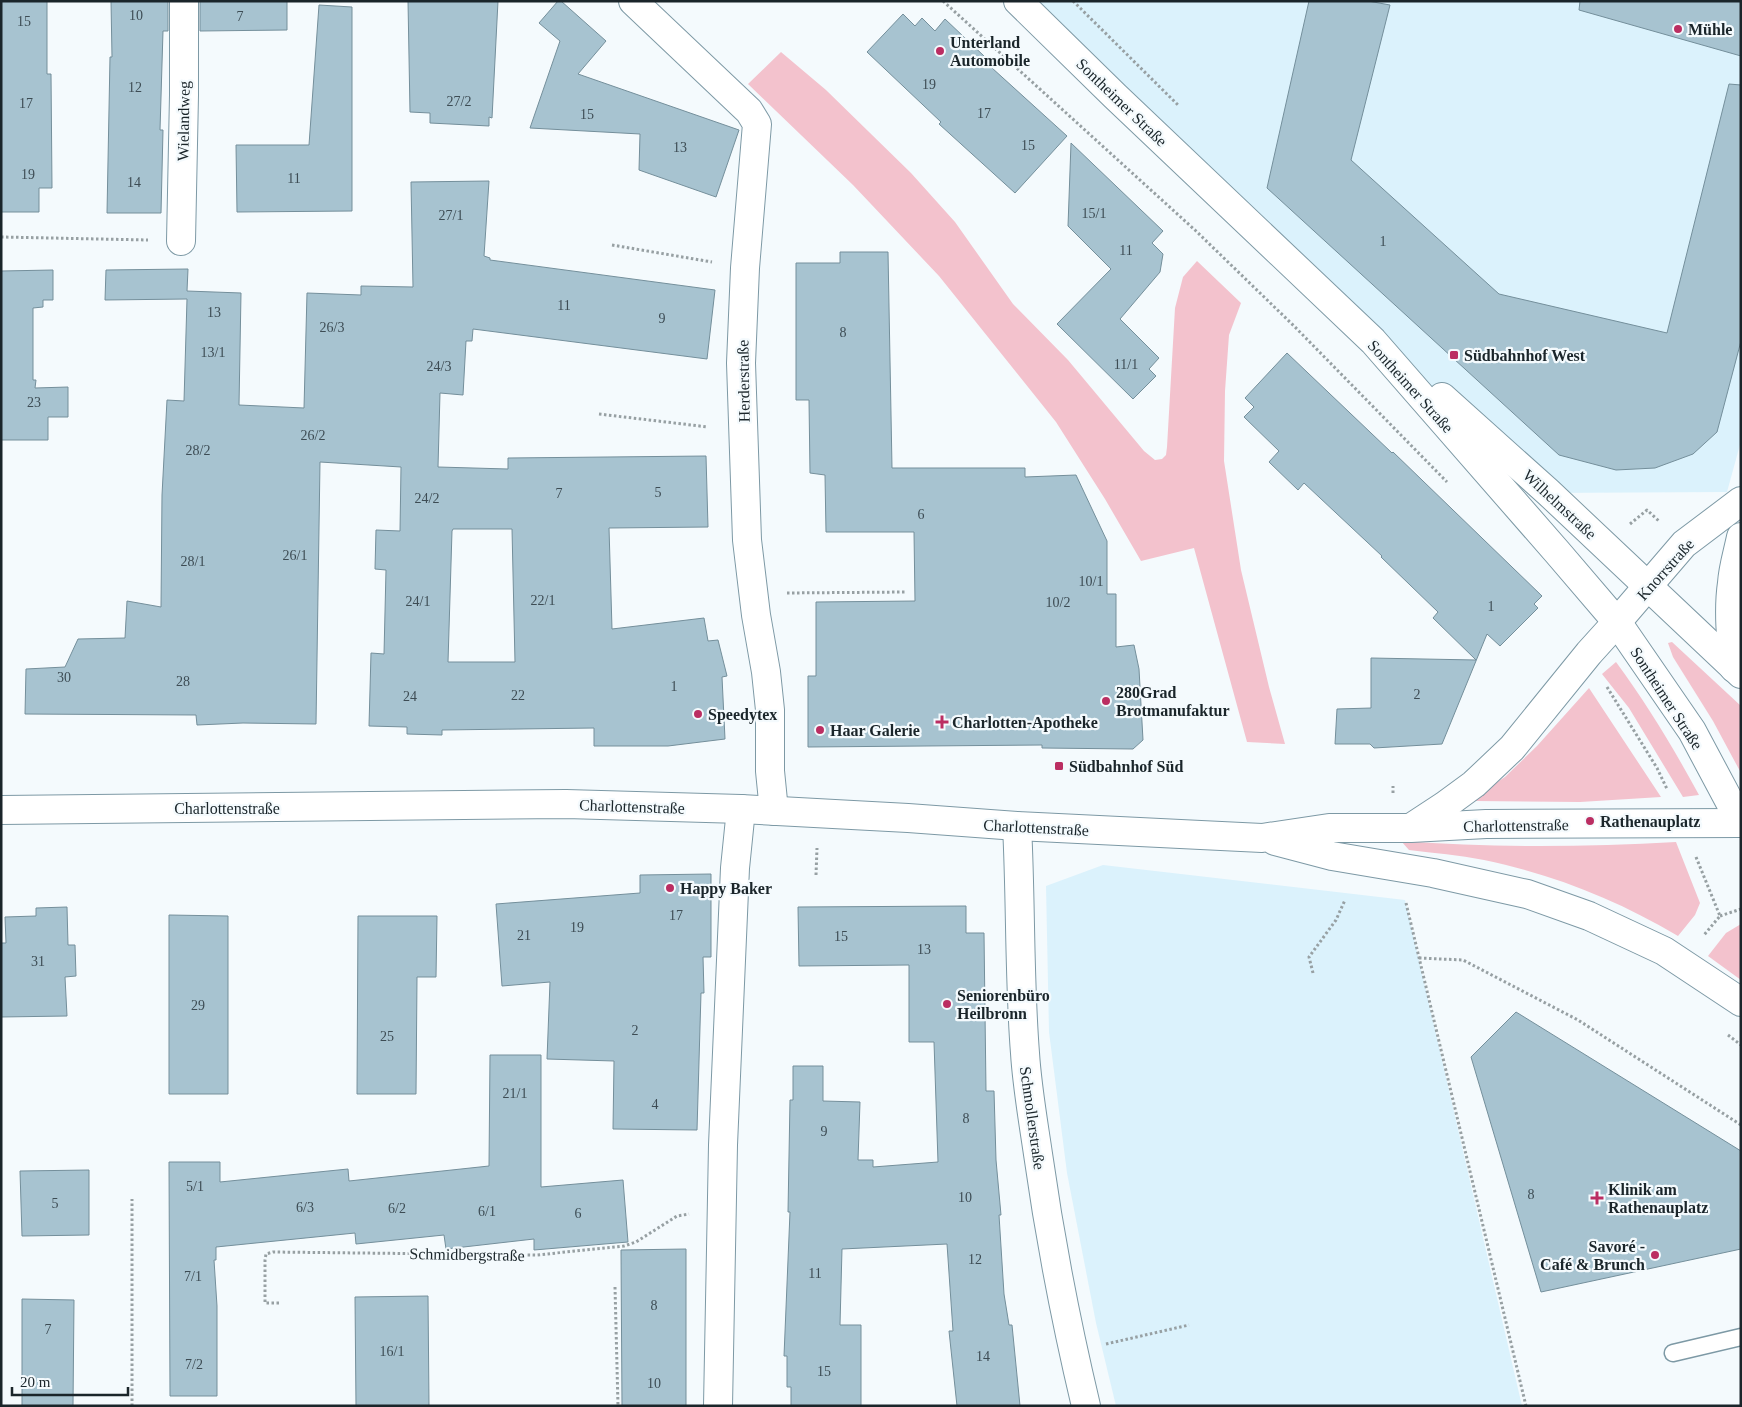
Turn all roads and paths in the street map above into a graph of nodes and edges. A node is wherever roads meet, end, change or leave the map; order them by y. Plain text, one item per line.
1 (184, 1) edge
2 (633, 1) edge
3 (942, 1) edge
4 (1018, 1) edge
5 (1, 237) edge
6 (181, 241) joint
7 (612, 245) dead end
8 (744, 268) junction
9 (1373, 341) junction
10 (598, 414) dead end
11 (744, 431) junction
12 (1453, 488) dead end
13 (1741, 501) edge
14 (1741, 537) edge
15 (1648, 586) junction
16 (906, 592) dead end
17 (753, 593) junction
18 (1617, 622) junction
19 (1589, 653) junction
20 (1737, 671) edge
21 (741, 809) junction
22 (1, 810) edge
23 (774, 811) junction
24 (1741, 823) edge
25 (1682, 824) junction
26 (1017, 826) junction
27 (1411, 828) junction
28 (1262, 838) junction
29 (1398, 867) junction
30 (1345, 900) dead end
31 (1741, 909) edge
32 (1720, 916) junction
33 (1419, 958) junction
34 (1682, 962) junction
35 (1313, 973) dead end
36 (1741, 1002) edge
37 (1741, 1125) edge
38 (132, 1199) dead end
39 (722, 1214) junction
40 (615, 1287) dead end
41 (280, 1303) dead end
42 (1189, 1325) dead end
43 (1741, 1337) edge
44 (1073, 1351) junction
45 (1673, 1353) dead end
46 (132, 1406) edge
47 (618, 1406) edge
48 (718, 1406) edge
49 (1086, 1406) edge
50 (1526, 1406) edge

1 - 6 main road, Wielandweg
2 - 8 main road, Herderstraße
3 - 12 path
4 - 9 main road, Sontheimer Straße
5 - 6 path
7 - 8 path
8 - 11 main road, Herderstraße
9 - 15 main road, Wilhelmstraße
9 - 18 main road, Sontheimer Straße
10 - 11 path
11 - 17 main road, Herderstraße
13 - 15 main road, Knorrstraße
14 - 20 main road
15 - 18 main road, Knorrstraße
15 - 20 main road, Wilhelmstraße
16 - 17 path
17 - 23 main road, Herderstraße
18 - 19 main road, Charlottenstraße
18 - 24 main road, Sontheimer Straße
19 - 25 path
19 - 27 main road, Charlottenstraße
21 - 22 main road, Charlottenstraße
21 - 23 main road, Charlottenstraße
21 - 39 main road
23 - 26 main road, Charlottenstraße
24 - 25 main road, Charlottenstraße
25 - 27 main road, Charlottenstraße
25 - 32 path
26 - 28 main road, Charlottenstraße
26 - 44 main road, Schmollerstraße
27 - 28 main road, Charlottenstraße
28 - 29 main road, Charlottenstraße
29 - 33 path
29 - 34 main road
30 - 35 path
31 - 32 path
32 - 34 path
33 - 37 path
33 - 50 path
34 - 36 main road
38 - 46 path
39 - 41 path, Schmidbergstraße
39 - 48 main road
40 - 47 path
42 - 44 path
43 - 45 lane
44 - 49 main road, Schmollerstraße

